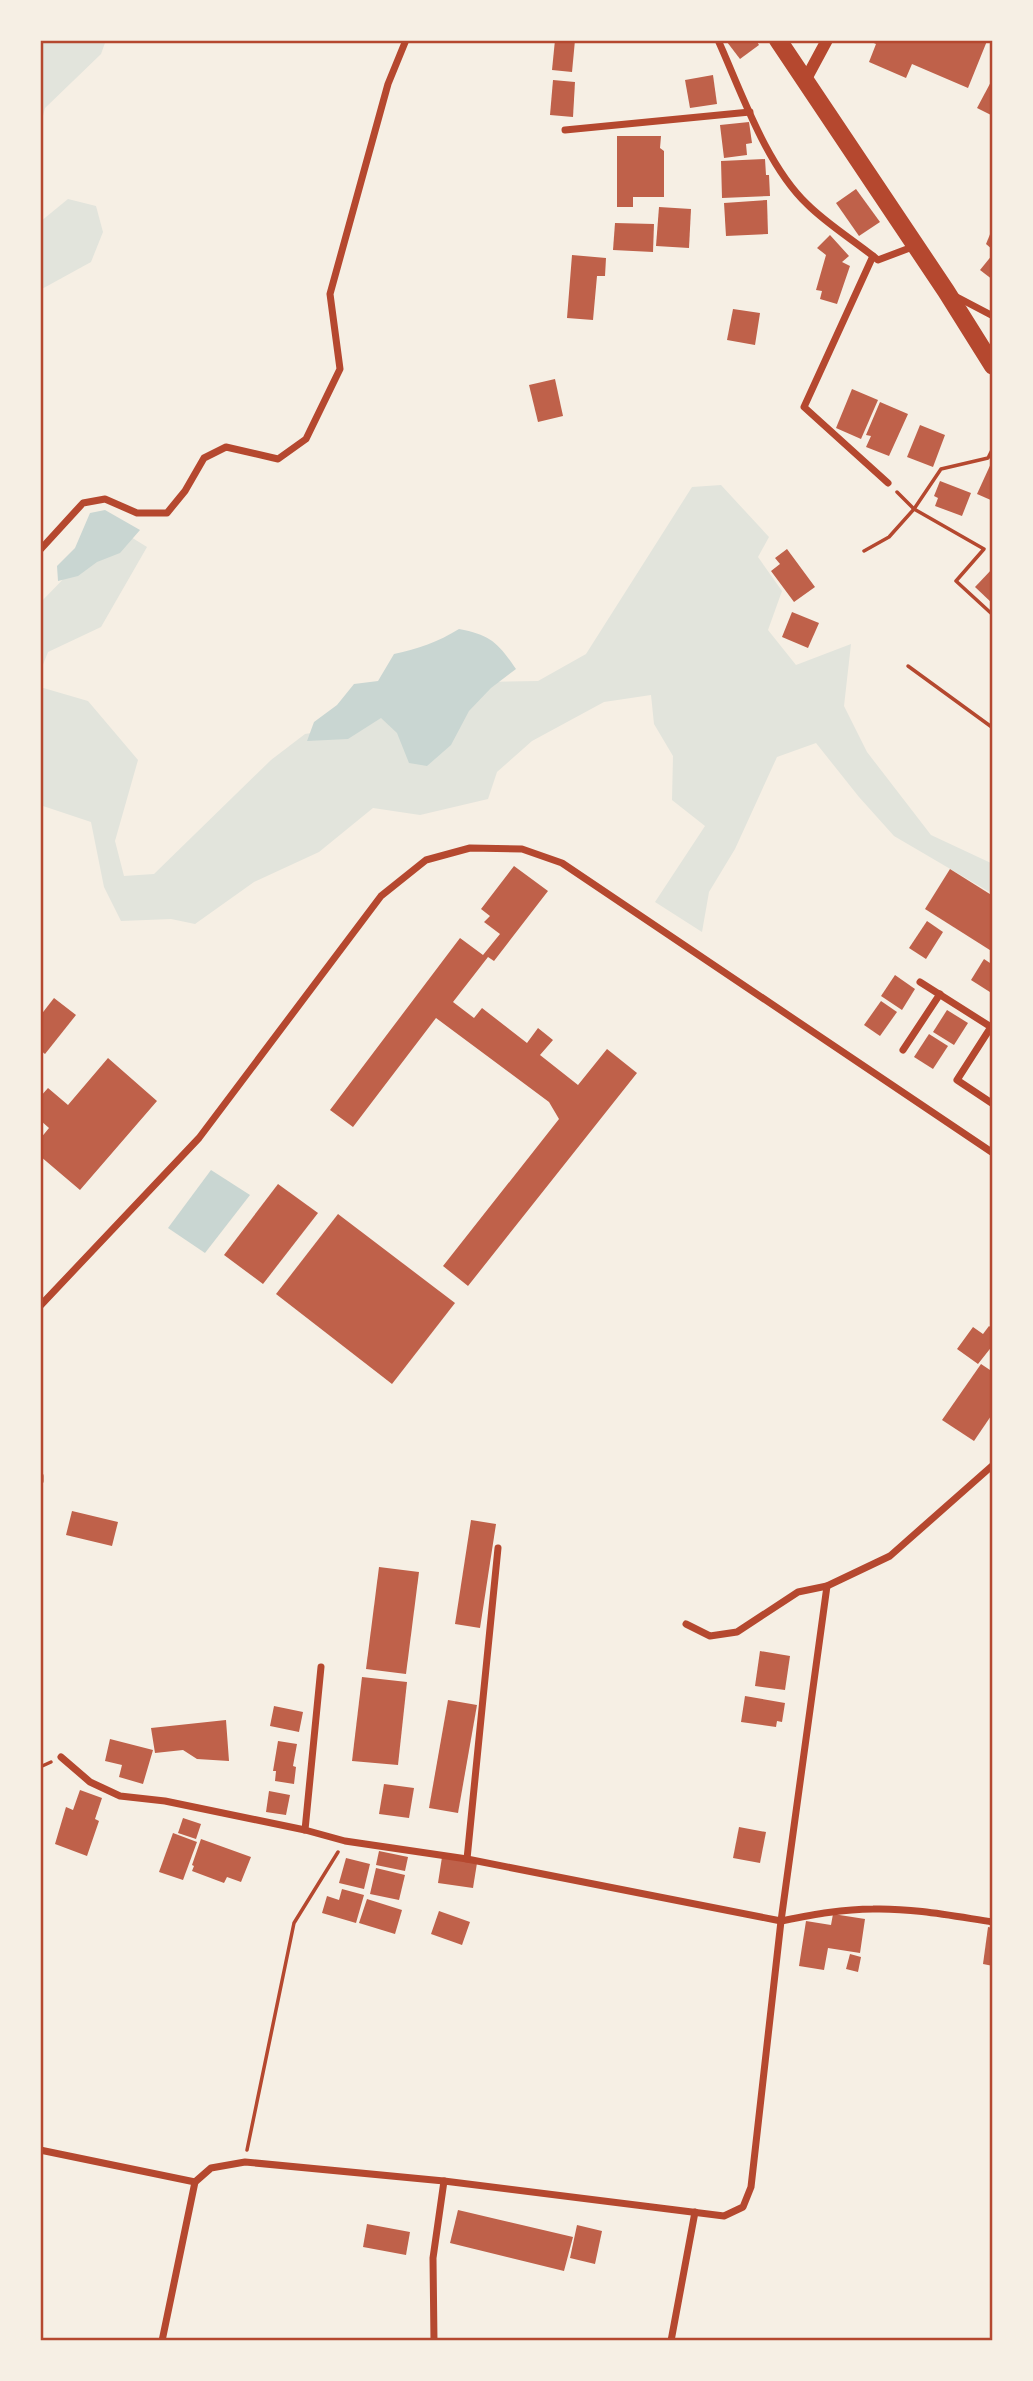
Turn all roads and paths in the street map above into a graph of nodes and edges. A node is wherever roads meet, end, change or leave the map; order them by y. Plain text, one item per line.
1 (406, 40) edge
2 (718, 40) edge
3 (778, 40) edge
4 (827, 40) edge
5 (806, 79) junction
6 (750, 112) junction
7 (565, 130) dead end
8 (916, 246) junction
9 (873, 257) junction
10 (946, 291) junction
11 (993, 316) edge
12 (993, 366) edge
13 (993, 448) edge
14 (888, 483) joint
15 (914, 509) junction
16 (40, 550) edge
17 (864, 551) dead end
18 (993, 615) edge
19 (908, 666) dead end
20 (993, 728) edge
21 (920, 982) dead end
22 (940, 994) junction
23 (904, 1050) dead end
24 (993, 1104) edge
25 (993, 1153) edge
26 (40, 1306) edge
27 (993, 1465) edge
28 (498, 1548) dead end
29 (827, 1586) junction
30 (686, 1624) dead end
31 (321, 1667) dead end
32 (61, 1757) dead end
33 (304, 1830) junction
34 (345, 1841) junction
35 (467, 1859) junction
36 (781, 1921) junction
37 (993, 1922) edge
38 (40, 2150) edge
39 (245, 2162) junction
40 (444, 2181) junction
41 (195, 2182) junction
42 (695, 2213) junction
43 (162, 2341) edge
44 (434, 2341) edge
45 (671, 2341) edge

1 - 16 street
2 - 6 street
3 - 5 main road
4 - 5 street
5 - 8 main road
6 - 7 street
6 - 9 street
8 - 9 street
8 - 10 main road
9 - 14 street
10 - 11 street
10 - 12 main road
13 - 15 path
14 - 15 path
15 - 17 path
15 - 18 path
19 - 20 path
21 - 22 street
22 - 23 street
22 - 24 street
25 - 26 street
27 - 29 street
28 - 35 street
29 - 30 street
29 - 36 street
31 - 33 street
32 - 33 street
33 - 34 street
34 - 35 street
34 - 39 path
35 - 36 street
36 - 37 street
36 - 42 street
38 - 41 street
39 - 40 street
39 - 41 street
40 - 42 street
40 - 44 street
41 - 43 street
42 - 45 street

